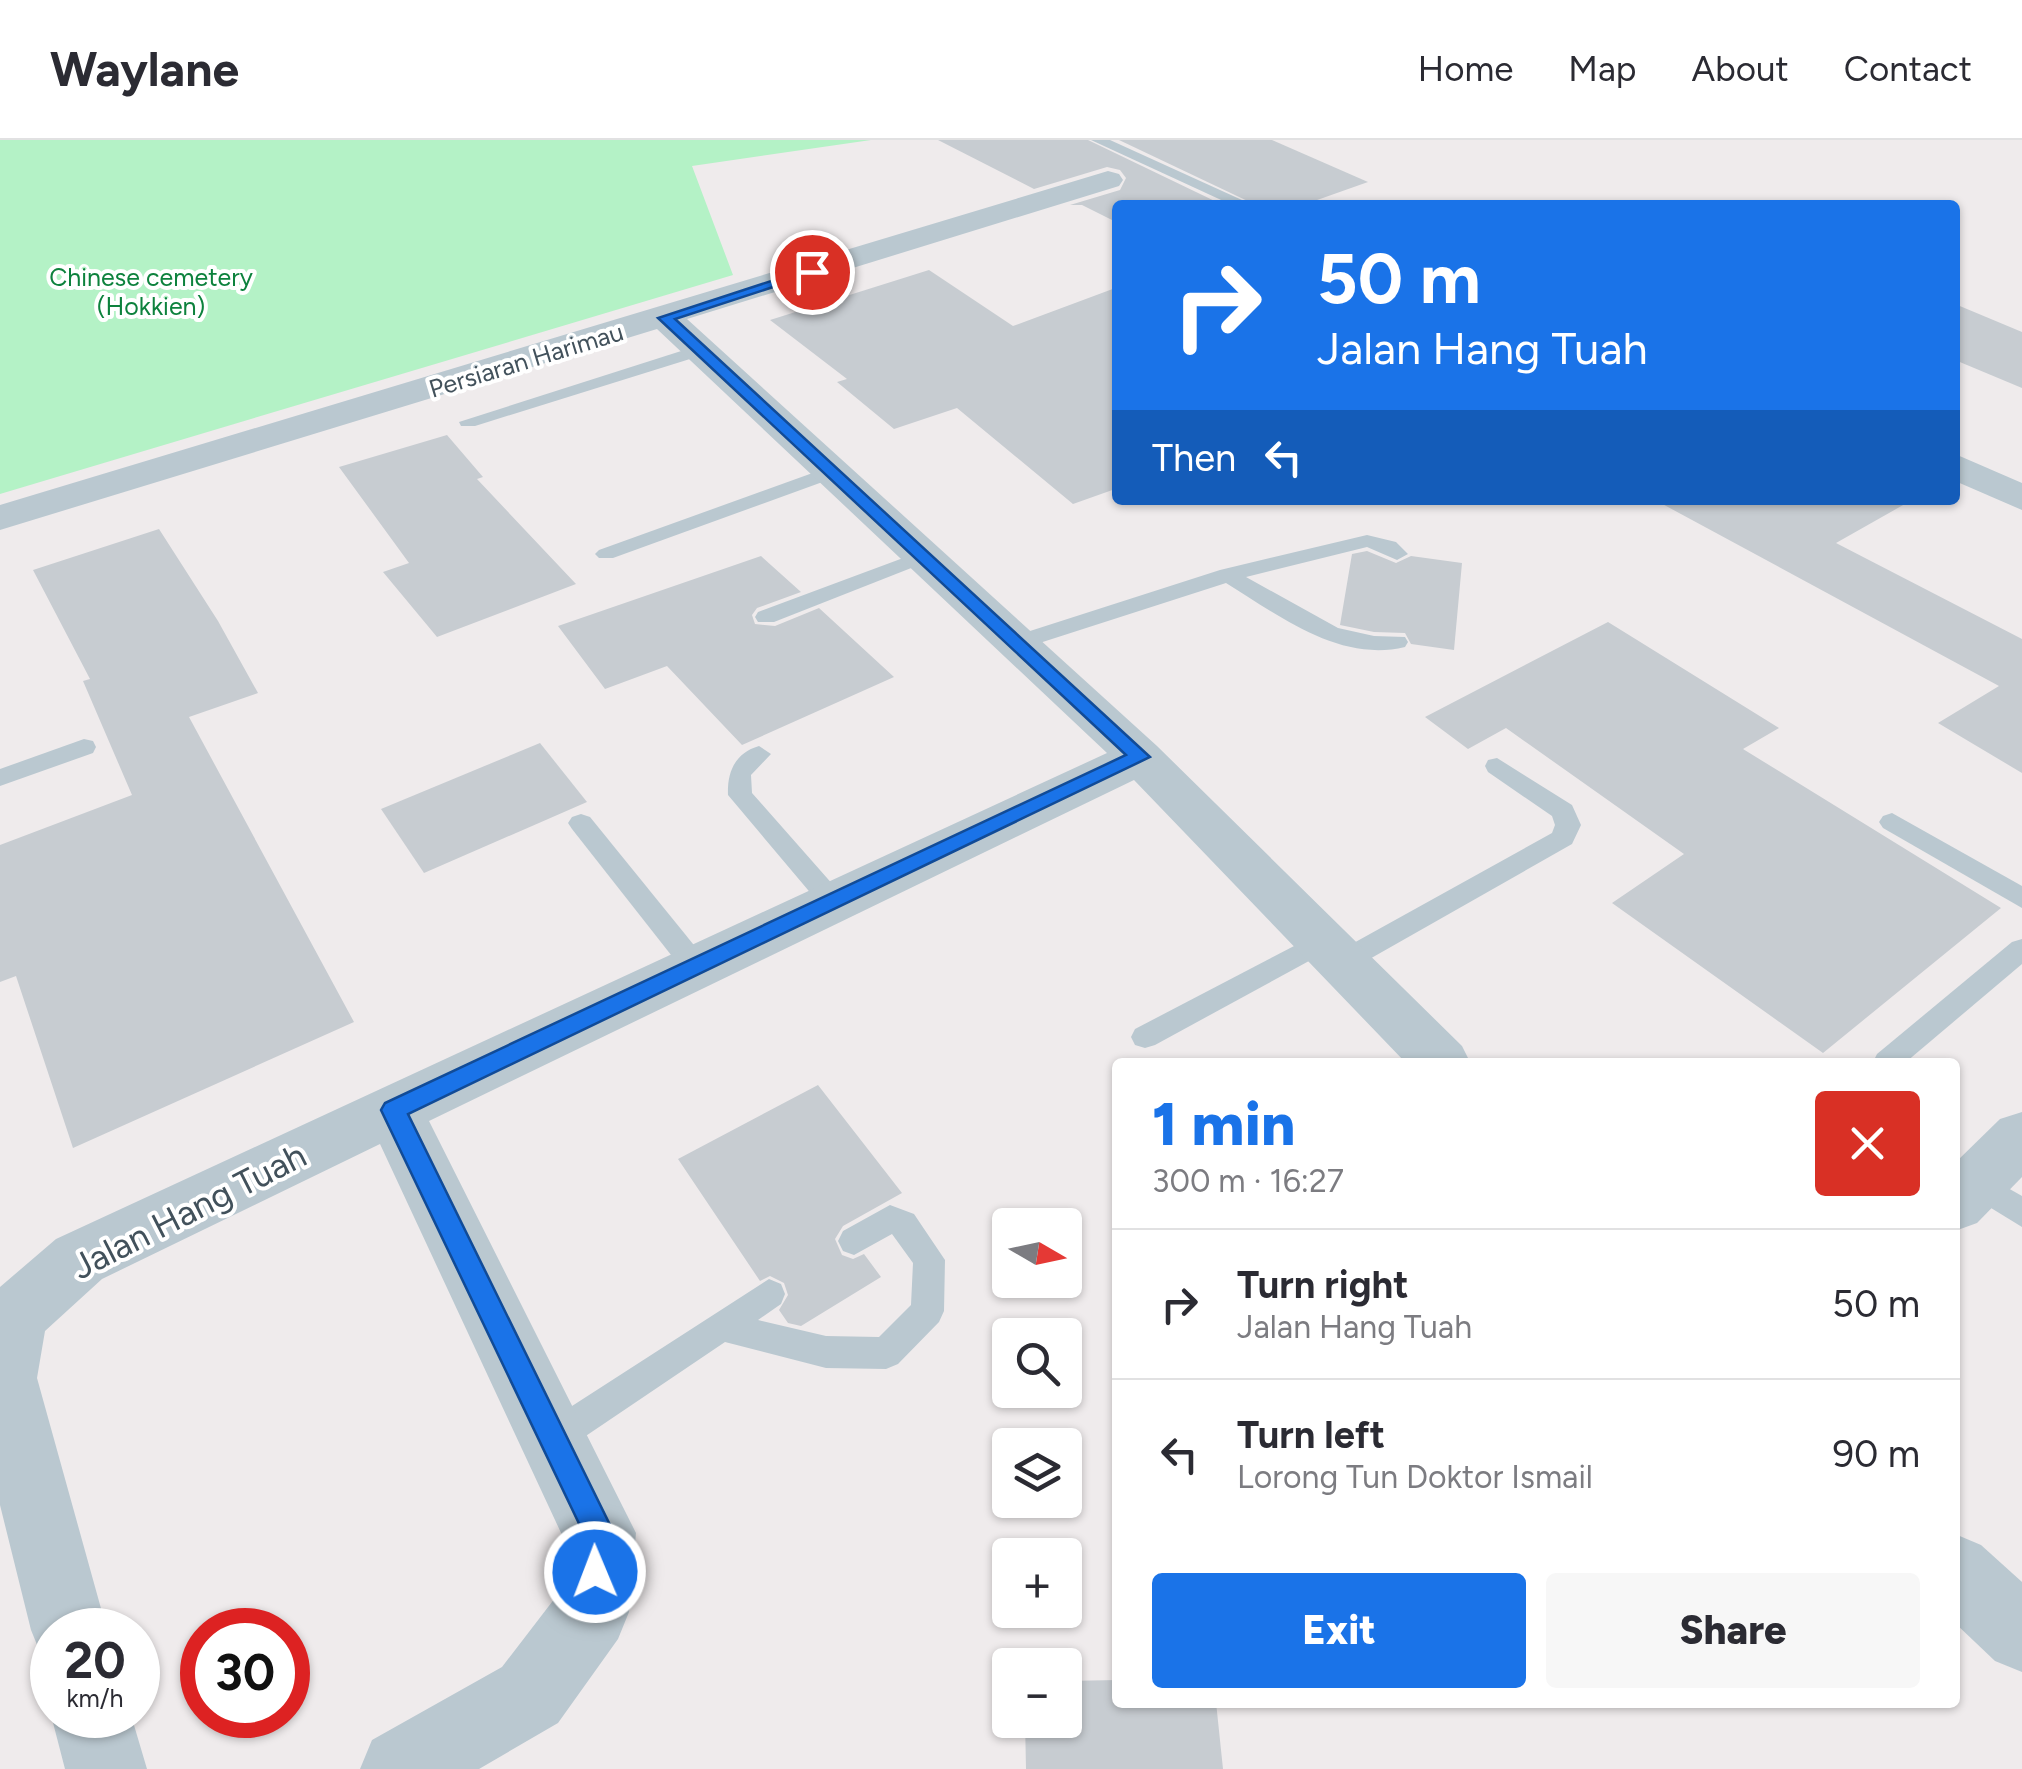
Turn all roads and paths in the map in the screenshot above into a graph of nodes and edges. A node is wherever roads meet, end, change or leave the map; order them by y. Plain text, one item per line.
1 (1098, 140) edge
2 (1154, 165) junction
3 (1108, 180) joint
4 (1234, 200) edge
5 (665, 318) junction
6 (700, 350) junction
7 (468, 422) dead end
8 (1960, 468) edge
9 (832, 472) junction
10 (2022, 498) edge
11 (0, 518) edge
12 (606, 554) dead end
13 (1397, 554) dead end
14 (922, 557) junction
15 (1228, 575) junction
16 (766, 617) dead end
17 (1397, 642) dead end
18 (1016, 643) junction
19 (84, 747) dead end
20 (759, 754) dead end
21 (1140, 757) junction
22 (1497, 766) dead end
23 (0, 778) edge
24 (1892, 822) dead end
25 (581, 823) dead end
26 (2022, 898) edge
27 (833, 902) junction
28 (2022, 948) edge
29 (1331, 952) junction
30 (696, 967) junction
31 (1145, 1037) dead end
32 (1437, 1058) edge
33 (1893, 1058) edge
34 (394, 1110) junction
35 (2022, 1137) edge
36 (1984, 1200) edge
37 (854, 1241) dead end
38 (769, 1294) dead end
39 (7, 1314) edge
40 (722, 1326) junction
41 (552, 1438) junction
42 (1960, 1576) edge
43 (63, 1608) edge
44 (2022, 1634) edge
45 (98, 1738) edge
46 (106, 1769) edge
47 (401, 1769) edge

1 - 2 lane
2 - 3 lane
2 - 4 lane
3 - 5 street, Persiaran Harimau
5 - 6 street
5 - 11 street, Persiaran Harimau
6 - 7 lane
6 - 9 street
8 - 10 street
9 - 12 lane
9 - 14 street
13 - 15 lane
14 - 16 lane
14 - 18 street
15 - 17 lane
15 - 18 lane
18 - 21 street
19 - 23 lane
20 - 27 lane
21 - 27 street, Jalan Hang Tuah
21 - 29 street
22 - 29 lane
24 - 26 lane
25 - 30 lane
27 - 30 street, Jalan Hang Tuah
28 - 33 lane
29 - 31 lane
29 - 32 street
30 - 34 street, Jalan Hang Tuah
34 - 39 street, Jalan Hang Tuah
34 - 41 street
35 - 36 street
37 - 40 lane
38 - 40 lane
39 - 43 street, Jalan Hang Tuah
40 - 41 lane
41 - 47 street
42 - 44 street
45 - 46 street

